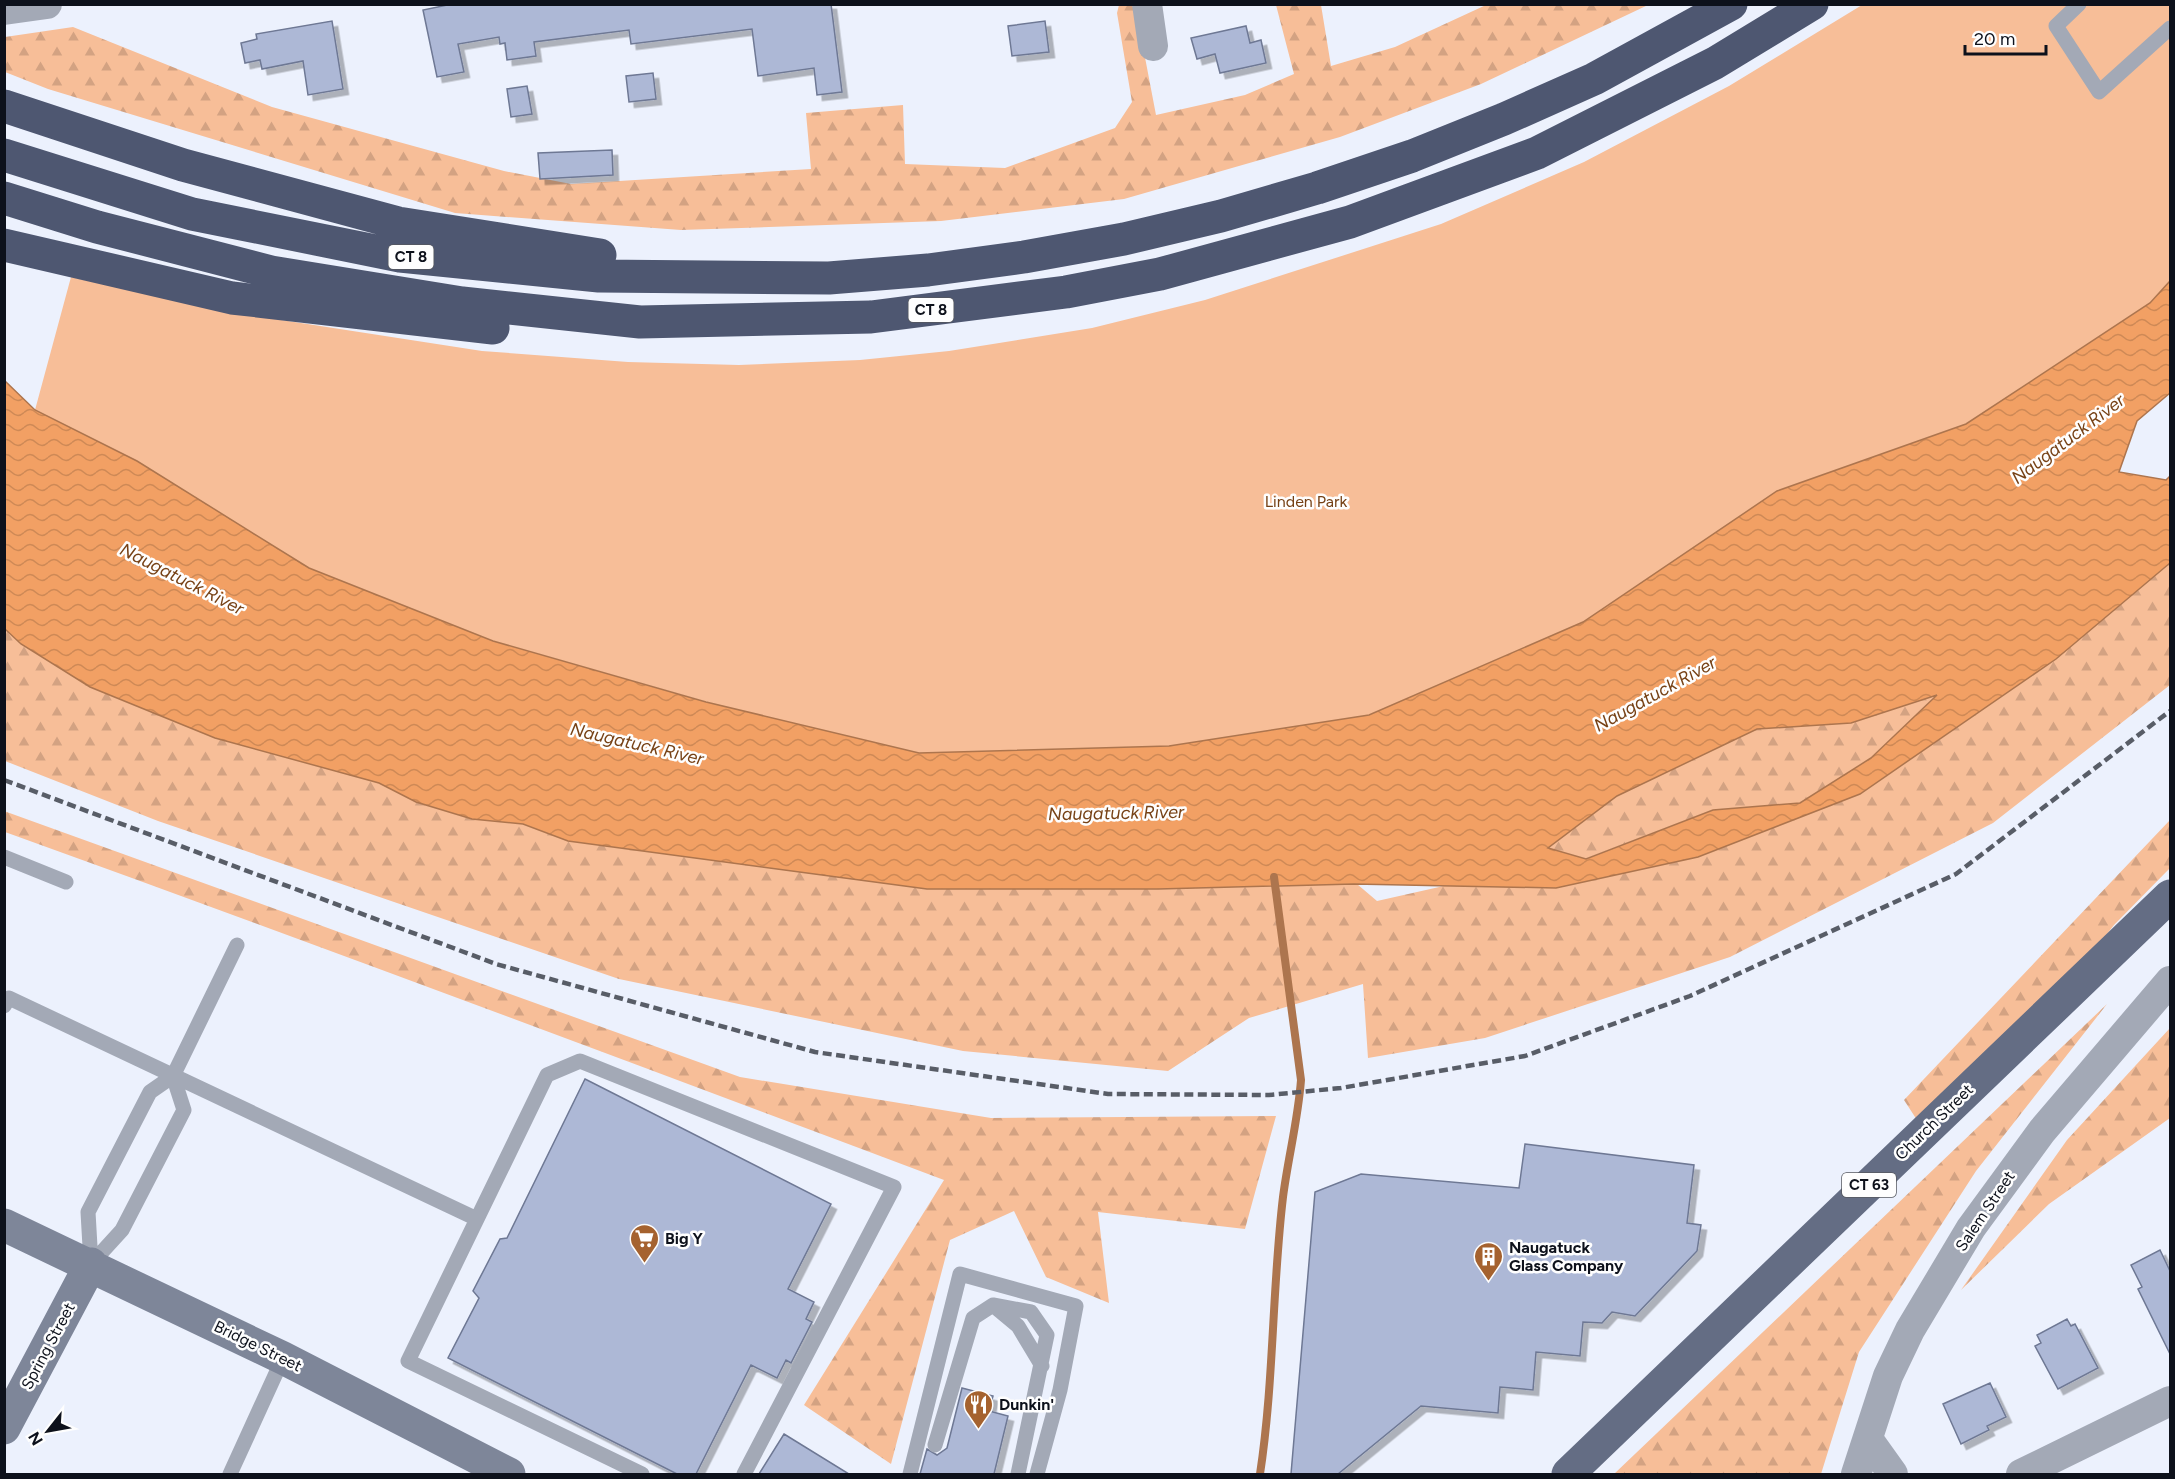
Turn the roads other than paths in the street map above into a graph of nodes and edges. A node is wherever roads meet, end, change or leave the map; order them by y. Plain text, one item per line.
1 (47, 4) edge
2 (1147, 4) edge
3 (1731, 4) edge
4 (1812, 4) edge
5 (2079, 4) edge
6 (4, 10) edge
7 (2170, 28) edge
8 (1153, 46) dead end
9 (4, 106) edge
10 (4, 155) edge
11 (4, 198) edge
12 (4, 245) edge
13 (829, 278) junction
14 (871, 316) junction
15 (4, 857) edge
16 (66, 882) dead end
17 (2170, 896) edge
18 (237, 945) dead end
19 (2170, 981) edge
20 (4, 1006) edge
21 (173, 1076) junction
22 (477, 1219) junction
23 (4, 1224) edge
24 (91, 1264) junction
25 (283, 1358) junction
26 (2170, 1401) edge
27 (6, 1421) edge
28 (1868, 1439) junction
29 (935, 1445) dead end
30 (230, 1474) edge
31 (509, 1474) edge
32 (642, 1474) edge
33 (744, 1474) edge
34 (910, 1474) edge
35 (1018, 1474) edge
36 (1037, 1474) edge
37 (1568, 1474) edge
38 (1856, 1474) edge
39 (1893, 1474) edge
40 (2021, 1474) edge

1 - 6 street
2 - 8 street
3 - 13 highway, CT 8
4 - 14 highway, CT 8
5 - 7 lane
9 - 13 highway
10 - 13 highway, CT 8
11 - 14 highway, CT 8
12 - 14 highway
15 - 16 lane
17 - 37 main road, Church Street / CT 63
18 - 21 lane
19 - 28 street, Salem Street
20 - 21 lane
21 - 22 lane
21 - 24 lane
21 - 24 lane
22 - 32 lane
22 - 33 lane
23 - 24 main road, Bridge Street
24 - 25 main road, Bridge Street
24 - 27 main road, Spring Street
25 - 30 lane
25 - 31 main road, Bridge Street
26 - 40 street
28 - 38 street, Salem Street
28 - 39 street
29 - 35 lane
34 - 36 lane

